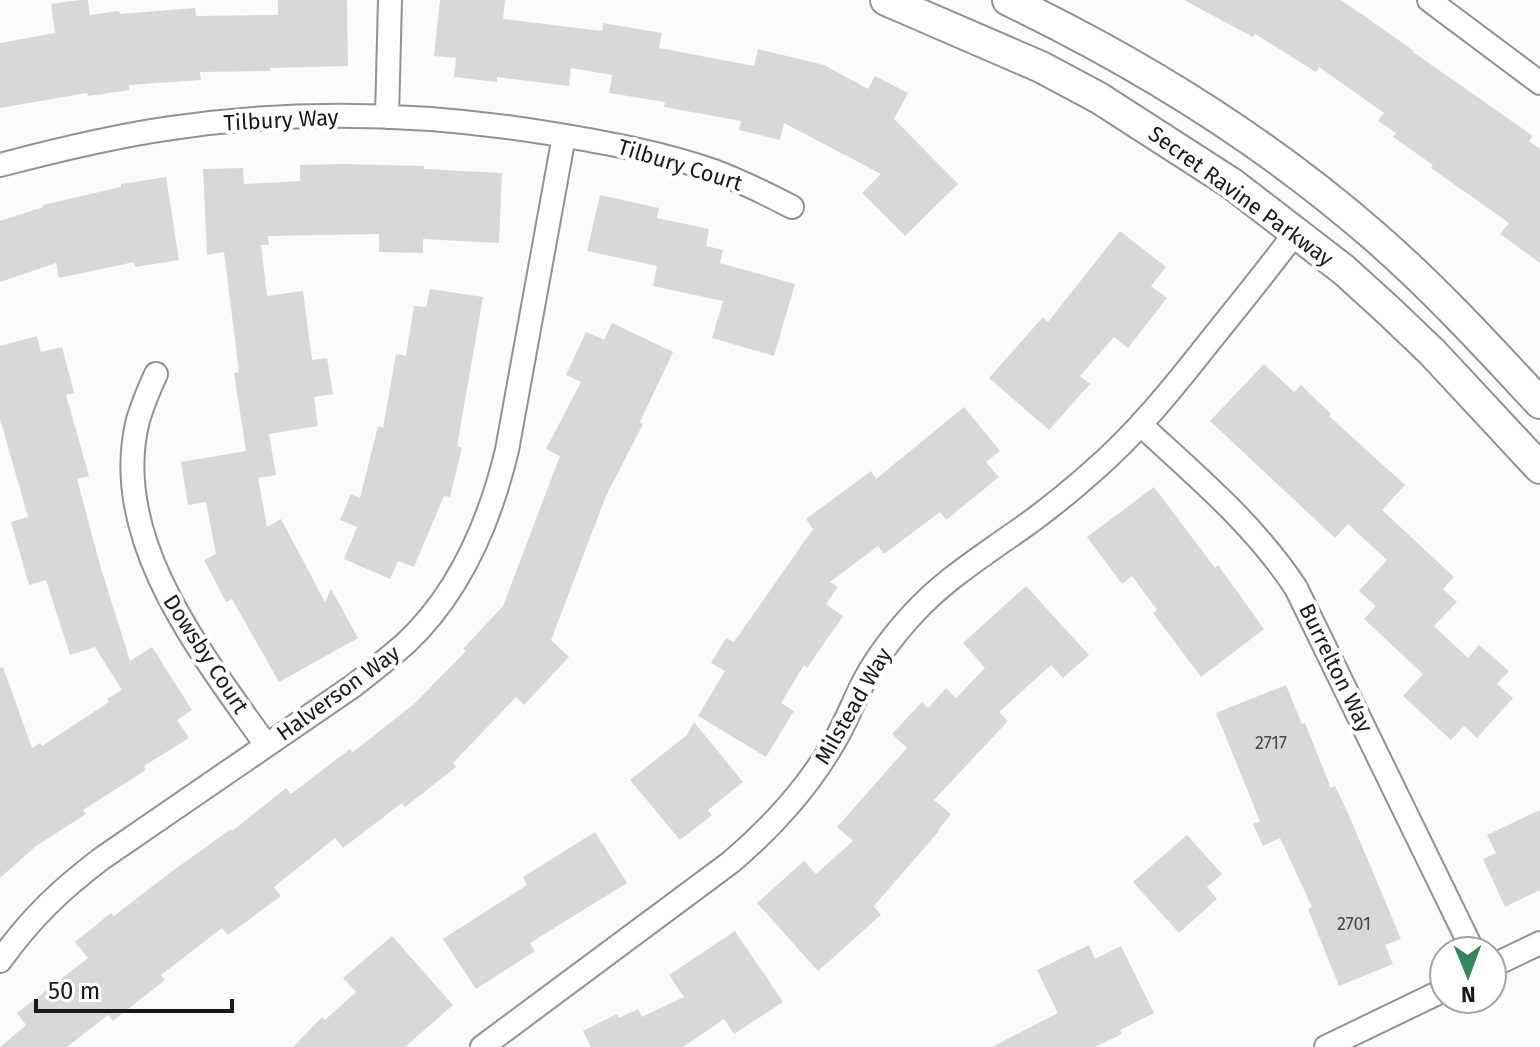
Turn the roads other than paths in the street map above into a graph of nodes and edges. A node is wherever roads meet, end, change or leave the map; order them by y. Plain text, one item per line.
1 (390, 0) edge
2 (886, 0) edge
3 (1008, 0) edge
4 (1429, 0) edge
5 (1540, 83) edge
6 (387, 117) junction
7 (564, 136) junction
8 (0, 165) edge
9 (1325, 196) junction
10 (792, 207) dead end
11 (1296, 232) junction
12 (156, 374) dead end
13 (1540, 403) edge
14 (1141, 425) junction
15 (1540, 468) edge
16 (266, 745) junction
17 (1465, 935) edge
18 (1540, 943) edge
19 (1508, 958) edge
20 (0, 961) edge
21 (1428, 998) edge
22 (482, 1047) edge
23 (1326, 1047) edge

1 - 6 street
2 - 11 main road, Secret Ravine Parkway
3 - 9 main road
4 - 5 street
6 - 7 street, Tilbury Way
6 - 8 street, Tilbury Way
7 - 10 street, Tilbury Court
7 - 16 street, Halverson Way
9 - 11 main road
9 - 13 main road
11 - 14 street, Milstead Way
11 - 15 main road, Secret Ravine Parkway
12 - 16 street, Dowsby Court
14 - 17 street, Burrelton Way
14 - 22 street, Milstead Way
16 - 20 street, Halverson Way
18 - 19 street
21 - 23 street

